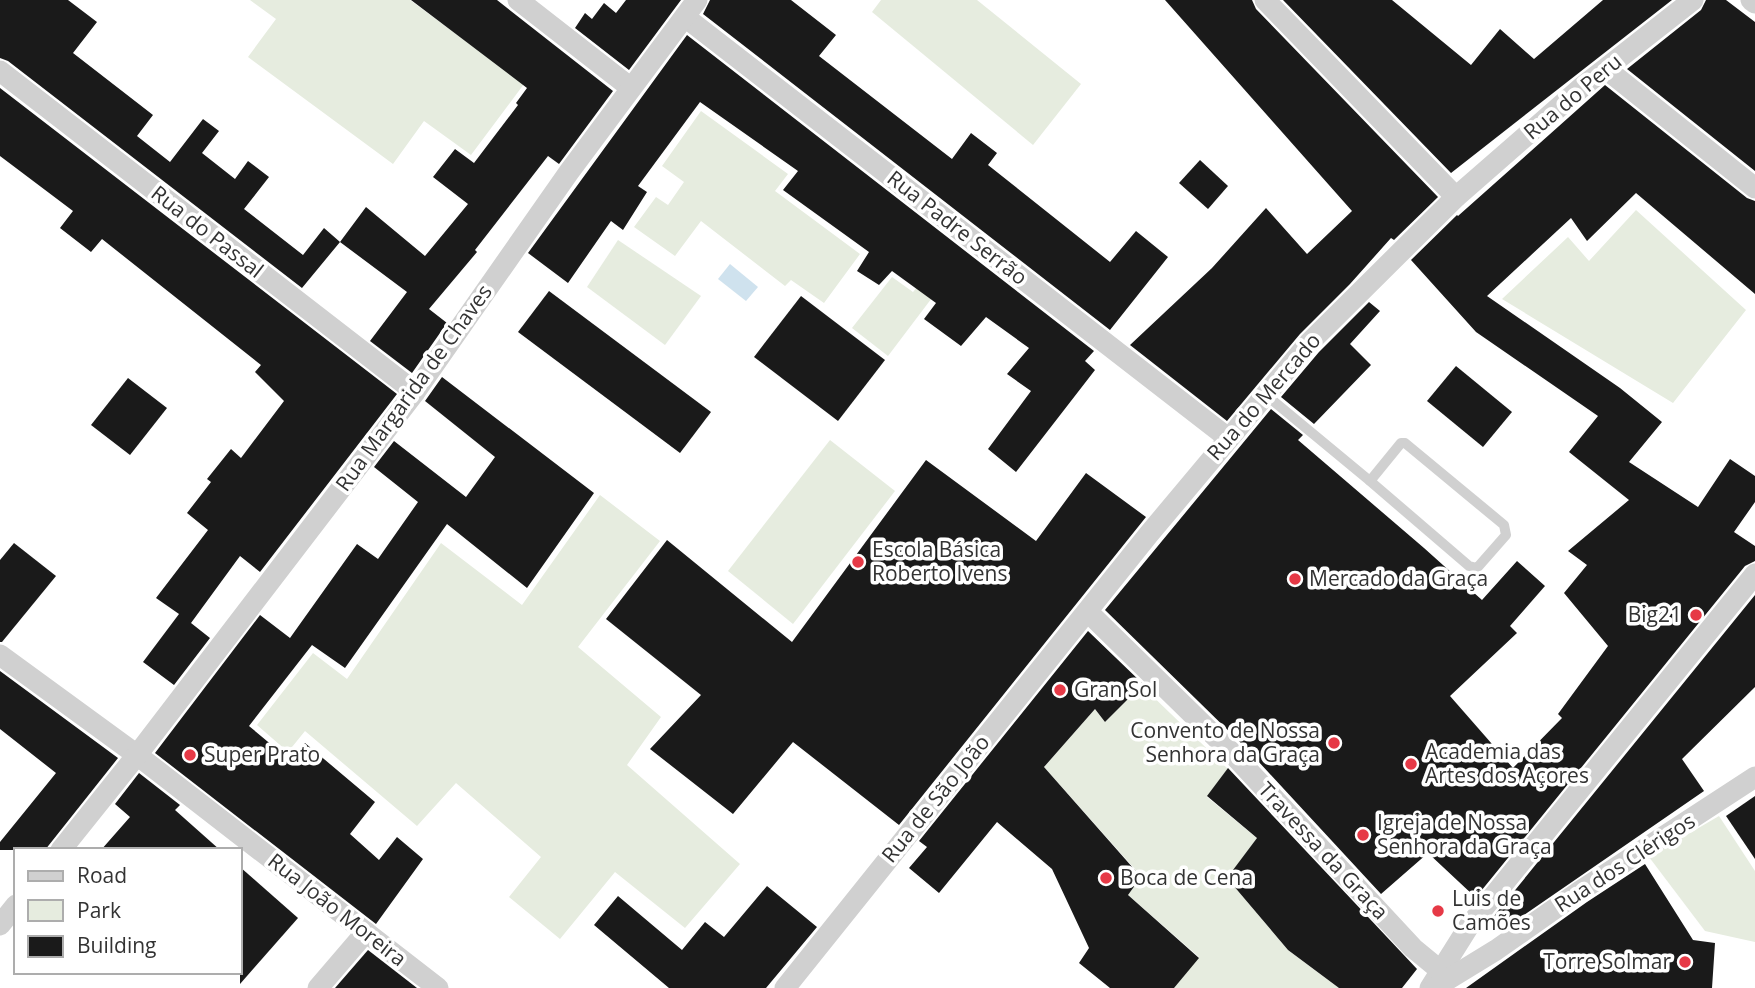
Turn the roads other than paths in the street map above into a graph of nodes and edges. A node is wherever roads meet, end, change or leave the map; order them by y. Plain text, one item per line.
1 (518, 0) edge
2 (1265, 0) edge
3 (1693, 0) edge
4 (1751, 0) edge
5 (1755, 3) edge
6 (691, 9) edge
7 (1606, 69) junction
8 (0, 71) edge
9 (631, 88) junction
10 (1755, 188) edge
11 (1456, 197) junction
12 (415, 392) junction
13 (1266, 395) junction
14 (1228, 438) junction
15 (1370, 481) junction
16 (1755, 574) edge
17 (1088, 612) junction
18 (0, 655) edge
19 (137, 755) junction
20 (1755, 777) edge
21 (63, 848) edge
22 (14, 908) edge
23 (0, 925) edge
24 (1469, 926) junction
25 (366, 932) junction
26 (1496, 950) junction
27 (1435, 982) edge
28 (318, 988) edge
29 (438, 988) edge
30 (785, 988) edge

1 - 9 street
2 - 11 street
3 - 7 street, Rua do Peru
4 - 5 street
6 - 9 street, Rua Margarida de Chaves
6 - 14 street, Rua Padre Serrão
7 - 10 street
7 - 11 street, Rua do Peru
8 - 12 street, Rua do Passal
9 - 12 street, Rua Margarida de Chaves
11 - 13 street, Rua do Mercado
12 - 19 street, Rua Margarida de Chaves
13 - 14 street, Rua do Mercado
13 - 15 lane
14 - 17 street, Rua do Mercado
15 - 15 lane
16 - 24 street
17 - 27 street, Travessa da Graça
17 - 30 street, Rua de São João
18 - 19 street, Rua João Moreira
19 - 21 street, Rua Margarida de Chaves
19 - 25 street, Rua João Moreira
20 - 26 street, Rua dos Clérigos
22 - 23 street
24 - 26 street
24 - 27 street
25 - 28 street
25 - 29 street, Rua João Moreira
26 - 27 street, Rua dos Clérigos

